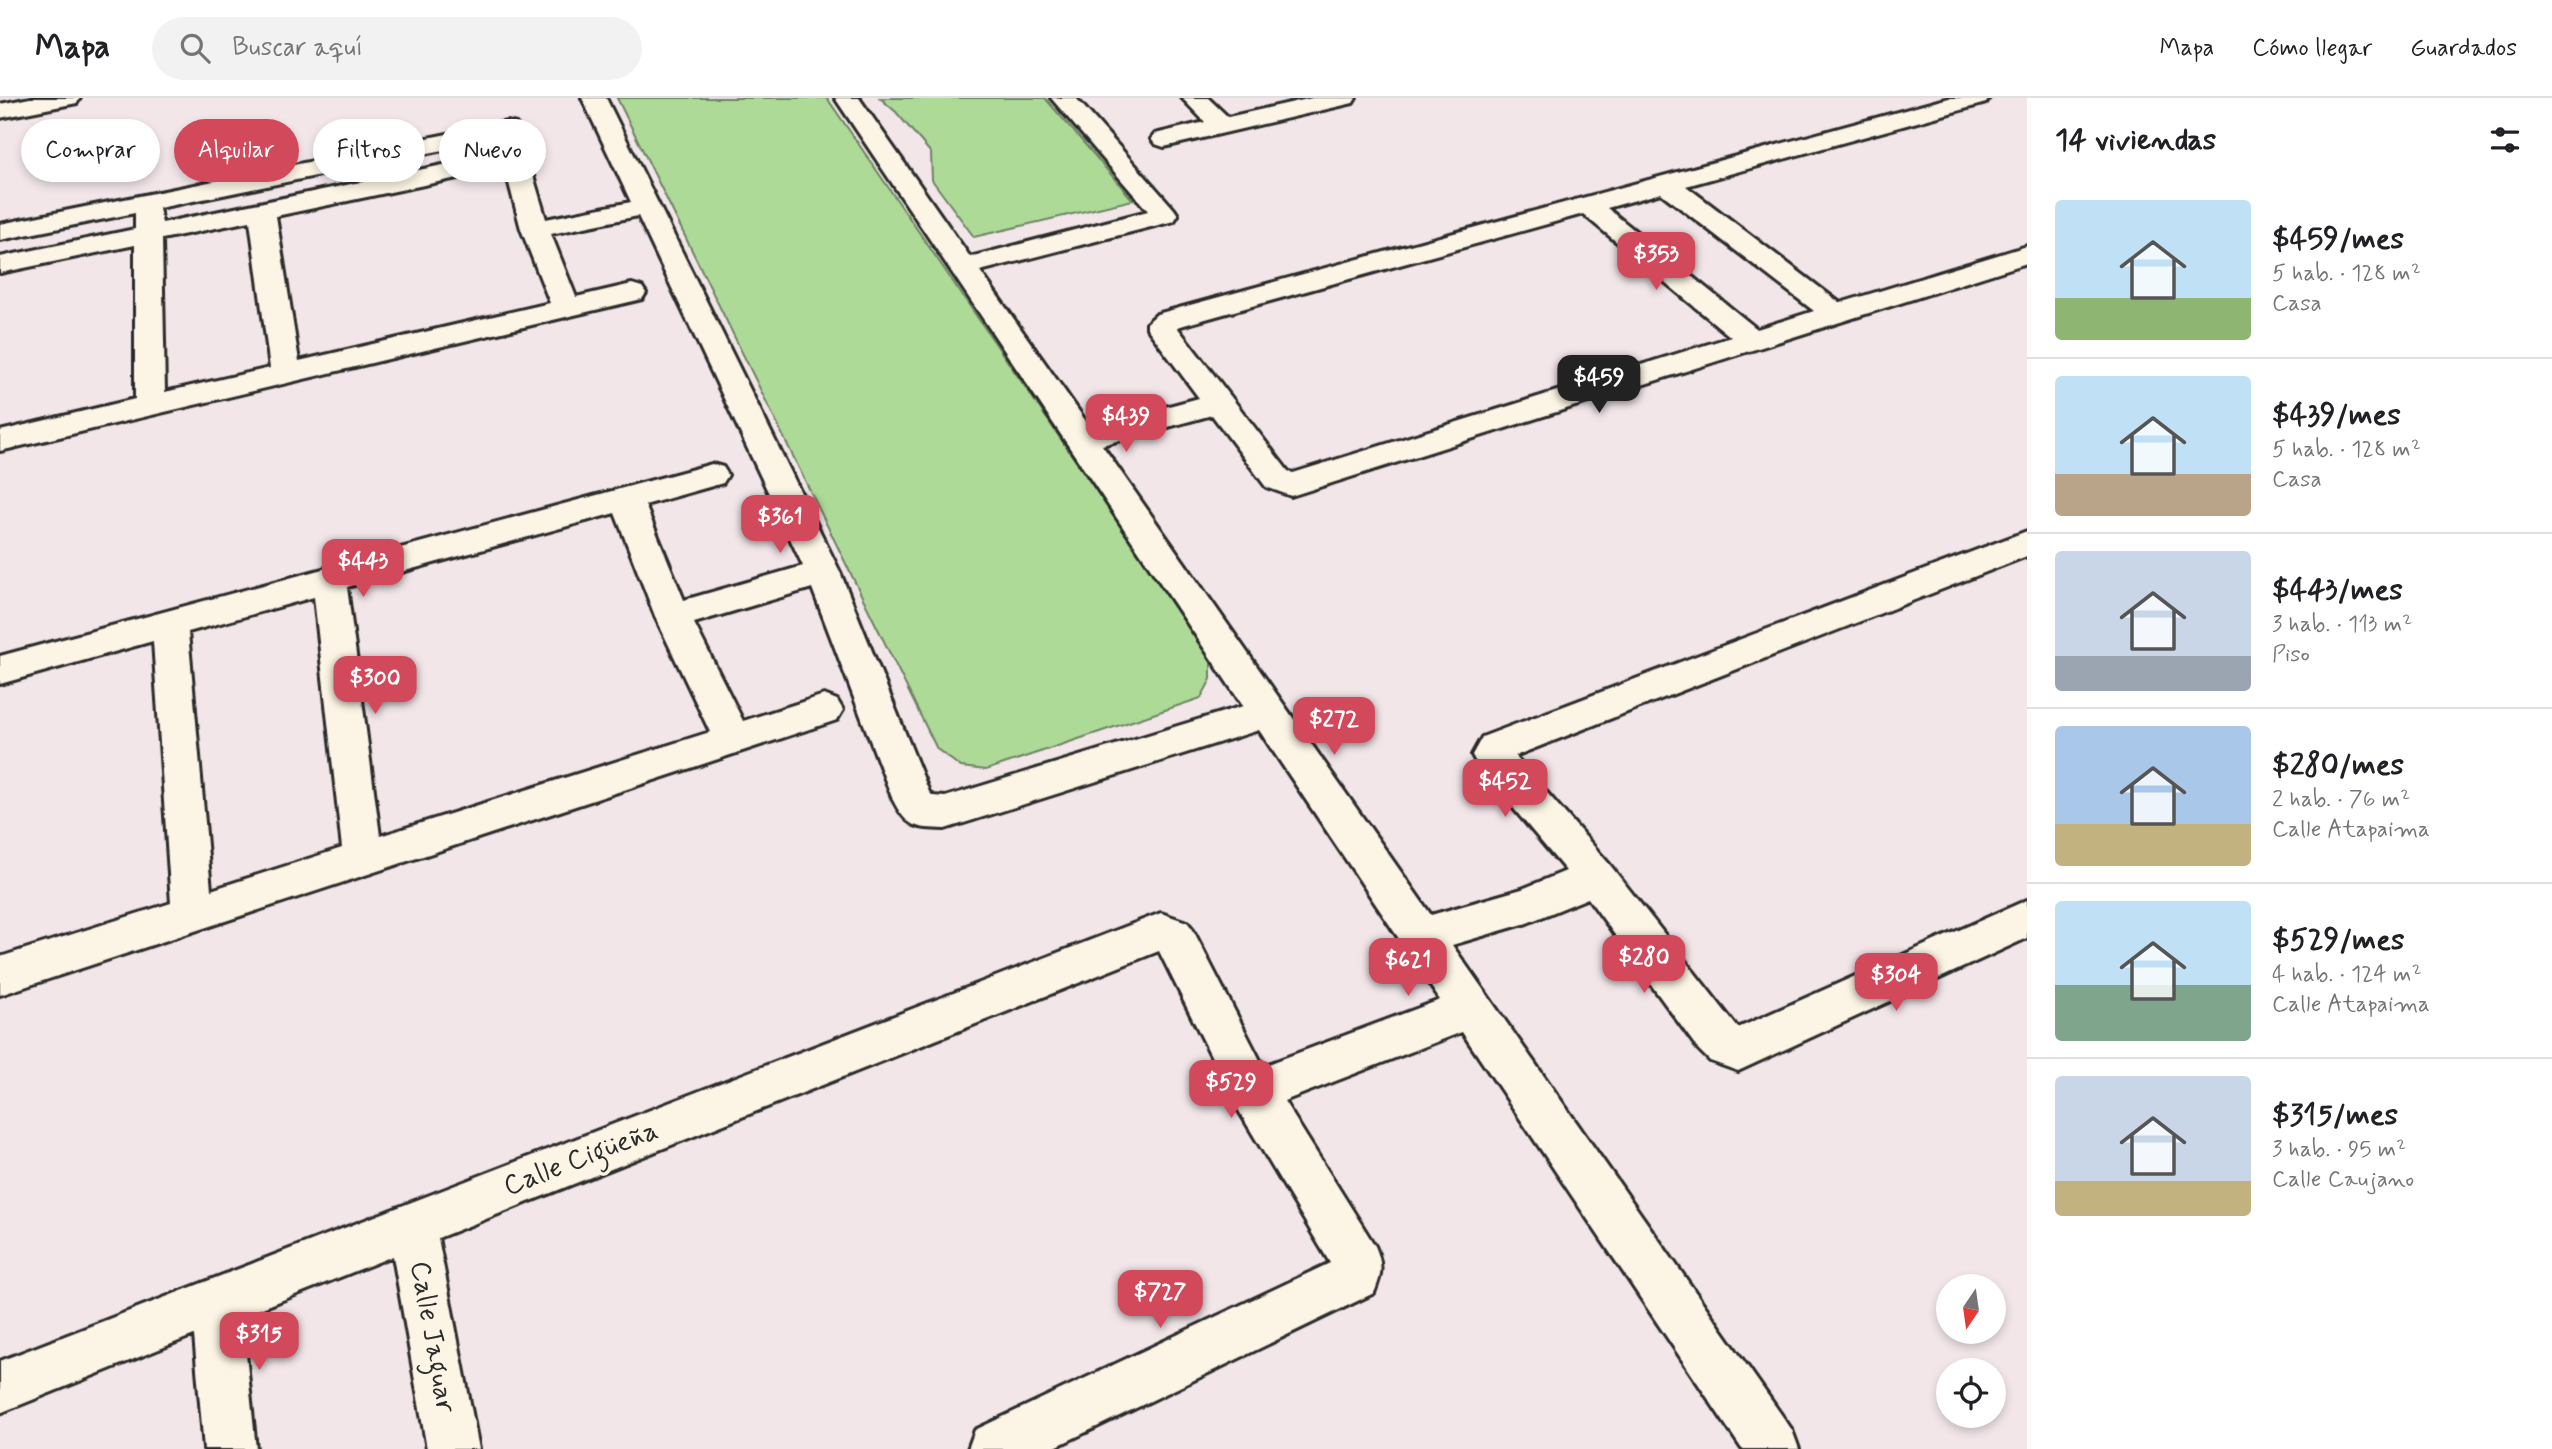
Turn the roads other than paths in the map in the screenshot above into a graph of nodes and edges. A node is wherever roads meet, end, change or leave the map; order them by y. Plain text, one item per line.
1 (68, 98) edge
2 (594, 98) edge
3 (847, 98) edge
4 (1194, 98) edge
5 (1344, 98) edge
6 (1977, 98) edge
7 (1068, 99) edge
8 (0, 111) edge
9 (1223, 126) junction
10 (1164, 139) dead end
11 (439, 143) edge
12 (439, 174) edge
13 (522, 182) edge
14 (1668, 185) junction
15 (148, 202) junction
16 (1590, 206) junction
17 (645, 207) junction
18 (262, 211) junction
19 (535, 229) junction
20 (0, 232) edge
21 (148, 234) junction
22 (2027, 254) edge
23 (0, 265) edge
24 (962, 267) junction
25 (632, 293) dead end
26 (566, 309) junction
27 (1836, 314) junction
28 (1753, 340) junction
29 (286, 373) junction
30 (1219, 403) junction
31 (150, 406) junction
32 (1080, 440) junction
33 (0, 441) edge
34 (712, 475) dead end
35 (626, 499) junction
36 (2019, 557) edge
37 (823, 572) junction
38 (329, 580) junction
39 (674, 616) junction
40 (170, 624) junction
41 (0, 670) edge
42 (824, 710) dead end
43 (1268, 713) junction
44 (733, 740) junction
45 (363, 859) junction
46 (1596, 877) junction
47 (192, 914) junction
48 (2027, 918) edge
49 (1421, 936) junction
50 (0, 976) edge
51 (1470, 1007) junction
52 (1252, 1091) junction
53 (412, 1225) junction
54 (216, 1302) junction
55 (0, 1387) edge
56 (230, 1449) edge
57 (453, 1449) edge
58 (994, 1449) edge
59 (1773, 1449) edge

1 - 8 street
2 - 17 street
3 - 24 street
4 - 9 street
5 - 9 street
6 - 14 street
7 - 24 street
9 - 10 street
11 - 15 street
12 - 18 street
13 - 19 street
14 - 16 street
14 - 27 street
15 - 20 street
15 - 21 street
16 - 28 street
16 - 30 street
17 - 19 street
17 - 37 street
18 - 21 street
18 - 29 street
19 - 26 street
21 - 23 street
21 - 31 street
22 - 27 street
24 - 32 street
25 - 26 street
26 - 29 street
27 - 28 street
28 - 30 street
29 - 31 street
30 - 32 street
31 - 33 street
32 - 43 street
34 - 35 street
35 - 38 street
35 - 39 street
36 - 46 street
37 - 39 street
37 - 43 street
38 - 40 street
38 - 45 street
39 - 44 street
40 - 41 street
40 - 47 street
42 - 44 street
43 - 49 street
44 - 45 street
45 - 47 street
46 - 48 street
46 - 49 street
47 - 50 street
49 - 51 street
51 - 52 street
51 - 59 street
52 - 53 street, Calle Cigüeña
52 - 58 street
53 - 54 street, Calle Cigüeña
53 - 57 street, Calle Jaguar
54 - 55 street, Calle Cigüeña
54 - 56 street

